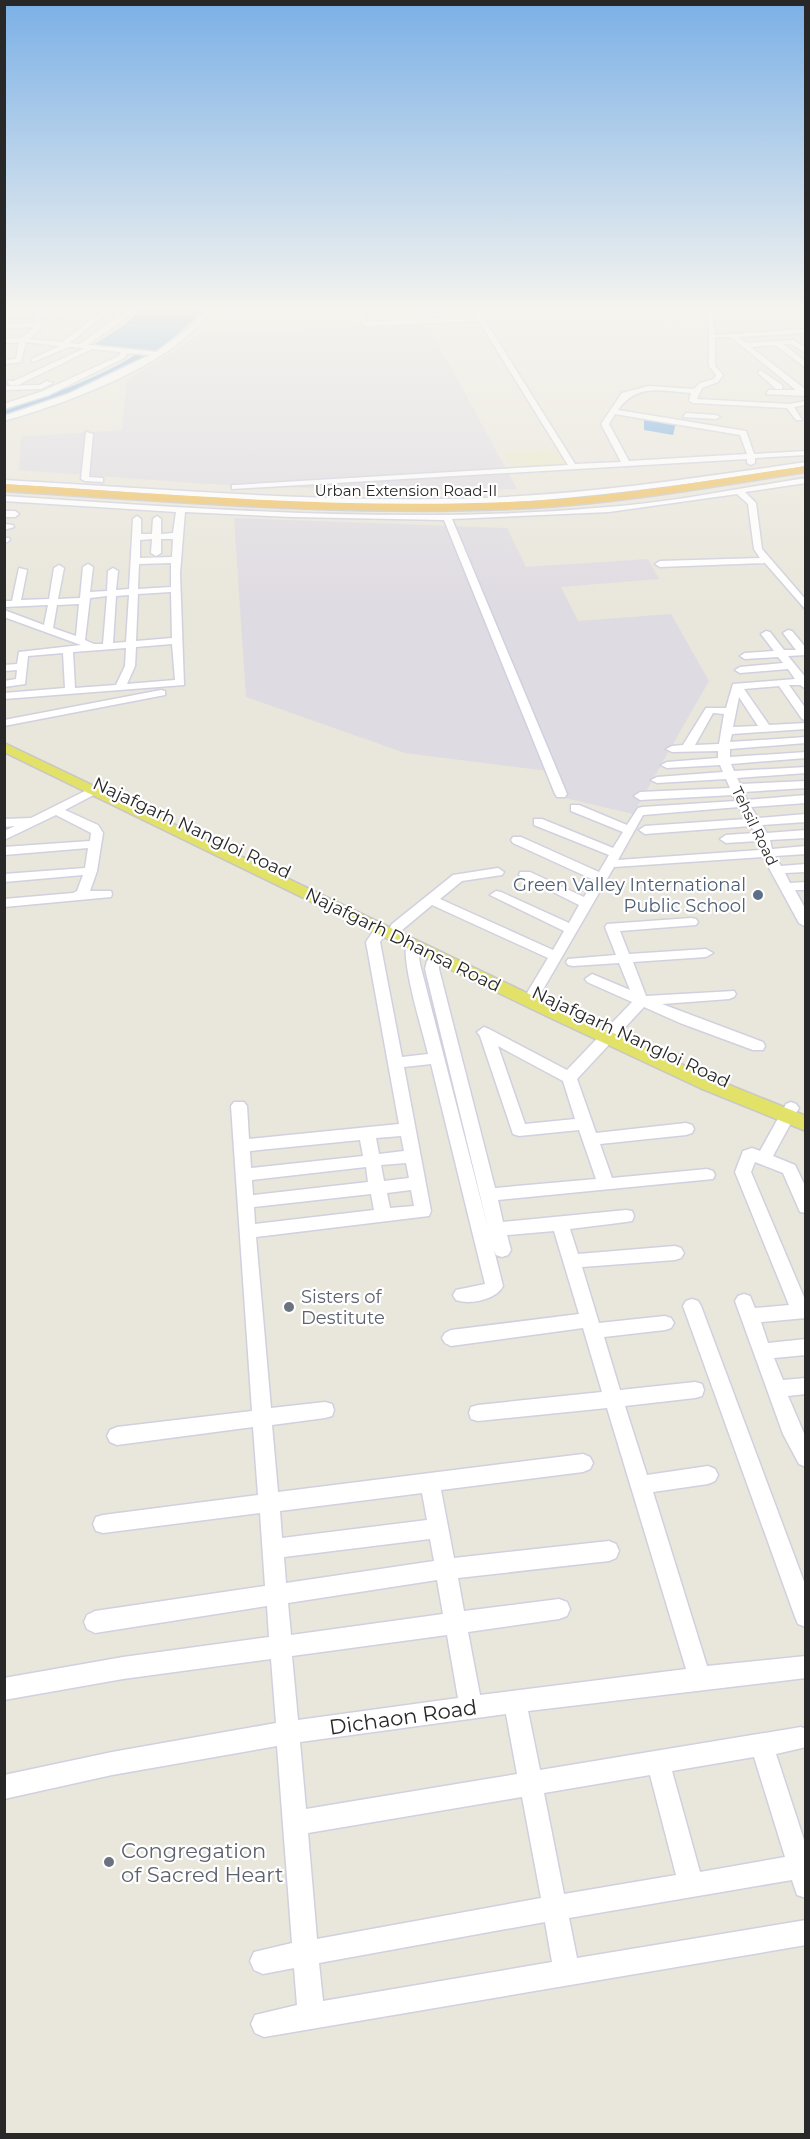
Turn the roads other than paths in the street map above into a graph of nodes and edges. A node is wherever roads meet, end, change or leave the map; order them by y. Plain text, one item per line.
1 (42, 406) edge
2 (535, 406) edge
3 (618, 406) edge
4 (717, 406) edge
5 (783, 406) edge
6 (789, 406) joint
7 (645, 407) dead end
8 (614, 412) junction
9 (800, 418) edge
10 (4, 419) edge
11 (716, 419) junction
12 (682, 423) junction
13 (726, 432) junction
14 (89, 434) dead end
15 (806, 453) edge
16 (751, 455) junction
17 (626, 463) junction
18 (806, 464) edge
19 (573, 467) junction
20 (806, 469) edge
21 (751, 472) junction
22 (806, 475) edge
23 (806, 480) edge
24 (4, 482) edge
25 (68, 485) junction
26 (4, 487) edge
27 (638, 488) junction
28 (181, 489) junction
29 (434, 489) junction
30 (738, 490) junction
31 (4, 492) edge
32 (4, 498) edge
33 (201, 501) junction
34 (669, 502) junction
35 (73, 503) junction
36 (541, 505) junction
37 (181, 508) junction
38 (4, 514) edge
39 (15, 514) dead end
40 (447, 517) junction
41 (137, 519) dead end
42 (157, 519) dead end
43 (177, 536) junction
44 (136, 537) junction
45 (156, 537) junction
46 (156, 553) dead end
47 (177, 560) junction
48 (767, 560) junction
49 (135, 561) junction
50 (660, 564) dead end
51 (87, 567) dead end
52 (59, 568) dead end
53 (22, 570) dead end
54 (775, 570) junction
55 (113, 571) dead end
56 (682, 573) dead end
57 (177, 589) junction
58 (134, 592) junction
59 (111, 594) junction
60 (85, 598) junction
61 (54, 603) junction
62 (4, 604) edge
63 (16, 604) junction
64 (806, 607) edge
65 (4, 613) edge
66 (48, 630) junction
67 (788, 633) dead end
68 (766, 634) dead end
69 (176, 641) junction
70 (80, 642) junction
71 (108, 645) junction
72 (92, 646) junction
73 (131, 648) junction
74 (804, 652) edge
75 (69, 653) junction
76 (779, 654) junction
77 (745, 656) dead end
78 (790, 666) junction
79 (22, 667) junction
80 (4, 668) edge
81 (740, 670) dead end
82 (180, 683) junction
83 (782, 683) junction
84 (804, 683) edge
85 (4, 684) edge
86 (737, 686) junction
87 (120, 688) junction
88 (70, 692) junction
89 (4, 696) edge
90 (730, 711) junction
91 (806, 717) edge
92 (4, 723) edge
93 (806, 726) edge
94 (766, 729) junction
95 (726, 731) junction
96 (4, 737) edge
97 (806, 740) edge
98 (724, 746) junction
99 (4, 747) edge
100 (672, 748) dead end
101 (687, 748) junction
102 (25, 752) junction
103 (806, 755) edge
104 (724, 761) junction
105 (667, 765) dead end
106 (806, 770) edge
107 (731, 775) junction
108 (657, 780) dead end
109 (806, 784) edge
110 (98, 789) junction
111 (738, 789) junction
112 (561, 794) dead end
113 (640, 796) dead end
114 (806, 799) edge
115 (743, 804) junction
116 (575, 808) dead end
117 (56, 810) junction
118 (806, 818) edge
119 (35, 820) junction
120 (538, 822) dead end
121 (754, 822) junction
122 (4, 823) edge
123 (629, 830) junction
124 (645, 830) dead end
125 (806, 834) edge
126 (4, 836) edge
127 (763, 836) junction
128 (726, 839) dead end
129 (516, 840) dead end
130 (94, 844) junction
131 (4, 850) edge
132 (806, 850) edge
133 (766, 852) junction
134 (616, 859) junction
135 (806, 868) edge
136 (776, 870) junction
137 (91, 871) junction
138 (498, 872) dead end
139 (525, 875) dead end
140 (4, 878) edge
141 (601, 878) junction
142 (806, 886) edge
143 (786, 887) junction
144 (106, 894) dead end
145 (496, 895) dead end
146 (80, 896) junction
147 (431, 900) junction
148 (4, 903) edge
149 (586, 903) junction
150 (691, 922) dead end
151 (806, 922) edge
152 (389, 928) junction
153 (571, 929) junction
154 (427, 949) junction
155 (706, 953) dead end
156 (555, 956) junction
157 (624, 959) junction
158 (573, 962) dead end
159 (592, 979) dead end
160 (534, 993) junction
161 (729, 994) dead end
162 (640, 1001) junction
163 (610, 1035) junction
164 (758, 1046) dead end
165 (436, 1059) junction
166 (396, 1063) junction
167 (569, 1078) junction
168 (239, 1106) dead end
169 (794, 1113) edge
170 (806, 1124) edge
171 (409, 1129) junction
172 (686, 1129) dead end
173 (587, 1131) junction
174 (367, 1133) junction
175 (242, 1146) junction
176 (413, 1156) junction
177 (763, 1159) junction
178 (374, 1161) junction
179 (243, 1175) junction
180 (707, 1175) dead end
181 (418, 1183) junction
182 (606, 1185) junction
183 (378, 1188) junction
184 (488, 1195) junction
185 (245, 1202) junction
186 (806, 1207) edge
187 (383, 1216) junction
188 (626, 1216) dead end
189 (560, 1224) junction
190 (496, 1229) junction
191 (247, 1231) junction
192 (502, 1250) dead end
193 (675, 1253) dead end
194 (571, 1261) junction
195 (462, 1295) dead end
196 (692, 1306) dead end
197 (803, 1312) edge
198 (665, 1323) dead end
199 (591, 1326) junction
200 (451, 1338) dead end
201 (806, 1347) edge
202 (762, 1351) junction
203 (806, 1386) edge
204 (777, 1389) junction
205 (695, 1390) dead end
206 (613, 1398) junction
207 (326, 1410) dead end
208 (478, 1413) dead end
209 (262, 1417) junction
210 (799, 1433) edge
211 (117, 1436) dead end
212 (806, 1458) edge
213 (583, 1463) dead end
214 (708, 1475) dead end
215 (430, 1482) junction
216 (640, 1485) junction
217 (269, 1503) junction
218 (103, 1524) dead end
219 (438, 1528) junction
220 (273, 1550) junction
221 (609, 1551) dead end
222 (446, 1569) junction
223 (276, 1593) junction
224 (559, 1609) dead end
225 (806, 1617) edge
226 (95, 1622) dead end
227 (456, 1622) junction
228 (281, 1645) junction
229 (806, 1667) edge
230 (700, 1678) junction
231 (4, 1689) edge
232 (515, 1701) junction
233 (471, 1707) junction
234 (288, 1732) junction
235 (801, 1738) dead end
236 (762, 1745) junction
237 (658, 1762) junction
238 (532, 1784) junction
239 (4, 1787) edge
240 (295, 1823) junction
241 (804, 1873) edge
242 (691, 1885) junction
243 (554, 1908) junction
244 (806, 1932) edge
245 (306, 1952) junction
246 (263, 1961) dead end
247 (567, 1972) junction
248 (311, 2017) junction
249 (264, 2024) dead end

1 - 10 street
2 - 19 street
3 - 8 street
4 - 11 street
5 - 6 street
6 - 9 street
7 - 11 street
8 - 12 street
8 - 17 street
11 - 12 street
11 - 13 street
12 - 13 street
13 - 16 street
14 - 28 street
15 - 16 street
16 - 17 street
16 - 21 street
17 - 19 street
18 - 21 street
19 - 29 street
20 - 36 highway, Urban Extension Road-II
21 - 27 street
22 - 36 highway, Urban Extension Road-II
23 - 30 street
24 - 25 street
25 - 28 street
25 - 33 highway
26 - 33 highway, Urban Extension Road-II
27 - 29 street
27 - 36 highway
28 - 29 street
28 - 29 street
30 - 34 street
30 - 48 street
31 - 33 highway, Urban Extension Road-II
32 - 35 street
33 - 35 highway
33 - 36 highway, Urban Extension Road-II
34 - 36 highway
34 - 40 street
35 - 37 street
37 - 40 street
37 - 43 street
38 - 39 street
40 - 112 street
41 - 44 street
42 - 45 street
43 - 45 street
43 - 47 street
44 - 45 street
44 - 49 street
45 - 46 street
47 - 49 street
47 - 57 street
48 - 50 street
48 - 54 street
49 - 58 street
51 - 60 street
52 - 61 street
53 - 63 street
54 - 56 street
54 - 64 street
55 - 59 street
57 - 58 street
57 - 69 street
58 - 59 street
58 - 73 street
59 - 60 street
59 - 71 street
60 - 61 street
60 - 70 street
61 - 63 street
61 - 66 street
62 - 63 street
65 - 66 street
66 - 70 street
67 - 74 street
68 - 76 street
69 - 73 street
69 - 82 street
70 - 72 street
71 - 72 street
71 - 73 street
72 - 75 street
73 - 75 street
73 - 87 street
74 - 76 street
75 - 79 street
75 - 88 street
76 - 77 street
76 - 78 street
78 - 81 street
78 - 84 street
79 - 80 street
79 - 85 street
82 - 87 street
82 - 92 street
83 - 84 street
83 - 86 street
83 - 91 street
86 - 90 street, Tehsil Road
86 - 94 street
87 - 88 street
88 - 89 street
90 - 95 street, Tehsil Road
90 - 101 street
93 - 94 street
94 - 95 street
95 - 98 street, Tehsil Road
96 - 102 main road
97 - 98 street
98 - 101 street
98 - 104 street, Tehsil Road
99 - 102 main road, Najafgarh Dhansa Road
100 - 101 street
102 - 110 main road, Najafgarh Dhansa Road
103 - 104 street
104 - 105 street
104 - 107 street, Tehsil Road
106 - 107 street
107 - 108 street
107 - 111 street, Tehsil Road
109 - 111 street
110 - 117 street
110 - 152 main road, Najafgarh Dhansa Road
111 - 113 street
111 - 115 street, Tehsil Road
114 - 115 street
115 - 121 street, Tehsil Road
115 - 123 street
116 - 123 street
117 - 119 street
117 - 130 street
118 - 121 street
119 - 122 street
119 - 126 street
120 - 134 street
121 - 124 street
121 - 127 street, Tehsil Road
123 - 134 street
125 - 127 street
127 - 128 street
127 - 133 street, Tehsil Road
129 - 141 street
130 - 131 street
130 - 137 street
132 - 133 street
133 - 134 street
133 - 136 street, Tehsil Road
134 - 141 street
135 - 136 street
136 - 143 street, Tehsil Road
137 - 140 street
137 - 146 street
138 - 147 street
139 - 149 street
141 - 149 street
142 - 143 street
143 - 151 street, Tehsil Road
144 - 146 street
145 - 153 street
146 - 148 street
147 - 152 street
147 - 156 street
149 - 153 street
150 - 157 street
152 - 154 main road, Najafgarh Dhansa Road
152 - 166 street
153 - 156 street
154 - 160 main road, Najafgarh Nangloi Road
154 - 163 main road, Najafgarh Dhansa Road
154 - 165 street
154 - 184 street
155 - 157 street
156 - 160 street
157 - 158 street
157 - 162 street
159 - 162 street
160 - 163 main road, Najafgarh Nangloi Road
161 - 162 street
162 - 163 street
162 - 164 street
163 - 167 street
163 - 169 main road, Najafgarh Dhansa Road
165 - 166 street
165 - 195 street
166 - 171 street
167 - 173 street
167 - 173 street
168 - 175 street
169 - 170 main road, Najafgarh Dhansa Road
169 - 177 street
171 - 174 street
171 - 176 street
172 - 173 street
173 - 182 street
174 - 175 street
174 - 178 street
175 - 179 street
176 - 178 street
176 - 181 street
177 - 186 street
177 - 197 street
178 - 179 street
178 - 183 street
179 - 185 street
180 - 182 street
181 - 183 street
181 - 187 street
182 - 184 street
183 - 185 street
183 - 187 street
184 - 190 street
185 - 191 street
187 - 191 street
188 - 189 street
189 - 190 street
189 - 194 street
190 - 192 street
191 - 209 street
193 - 194 street
194 - 199 street
196 - 225 street
197 - 202 street
198 - 199 street
199 - 200 street
199 - 206 street
201 - 202 street
202 - 204 street
203 - 204 street
204 - 210 street
205 - 206 street
206 - 208 street
206 - 216 street
207 - 209 street
209 - 211 street
209 - 217 street
210 - 212 street
213 - 215 street
214 - 216 street
215 - 217 street
215 - 219 street
216 - 230 street
217 - 218 street
217 - 220 street
219 - 220 street
219 - 222 street
220 - 223 street
221 - 222 street
222 - 223 street
222 - 227 street
223 - 226 street
223 - 228 street
224 - 227 street
227 - 228 street
227 - 233 street
228 - 231 street
228 - 234 street
229 - 230 street, Dichaon Road
230 - 232 street, Dichaon Road
232 - 233 street, Dichaon Road
232 - 238 street
233 - 234 street, Dichaon Road
234 - 239 street, Dichaon Road
234 - 240 street
235 - 236 street
236 - 237 street
236 - 241 street
237 - 238 street
237 - 242 street
238 - 240 street
238 - 243 street
240 - 245 street
241 - 242 street
242 - 243 street
243 - 245 street
243 - 247 street
244 - 247 street
245 - 246 street
245 - 248 street
247 - 248 street
248 - 249 street

